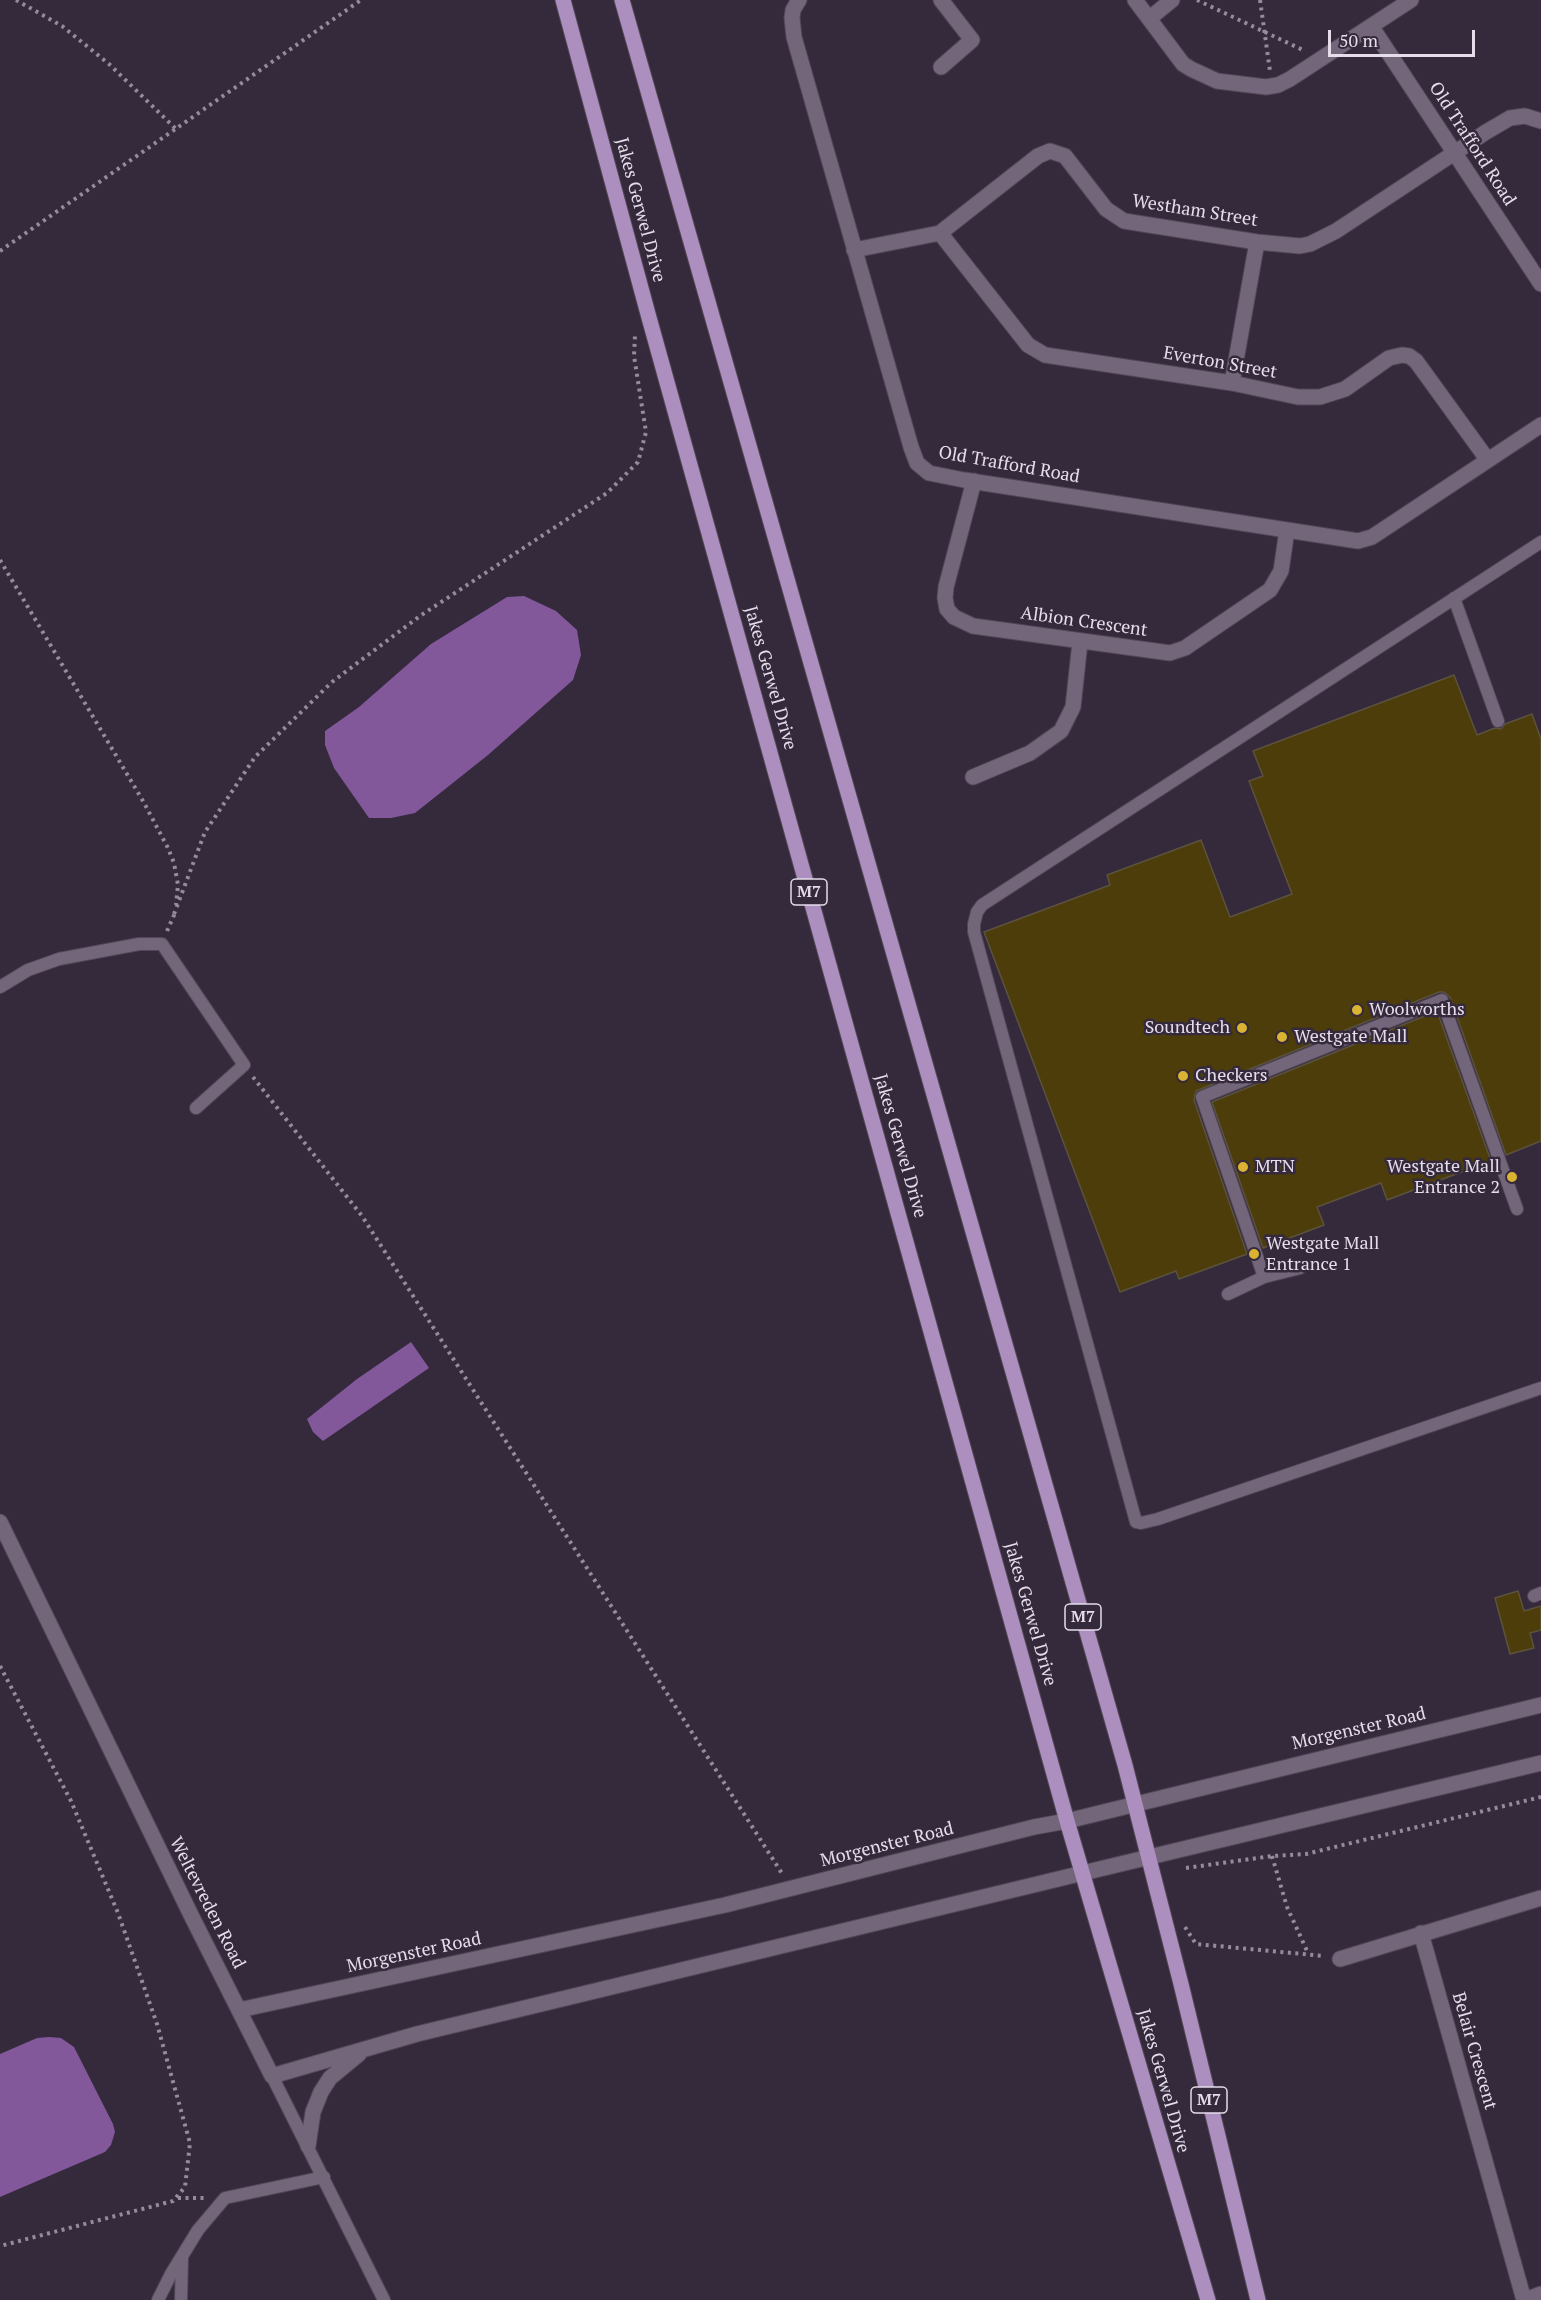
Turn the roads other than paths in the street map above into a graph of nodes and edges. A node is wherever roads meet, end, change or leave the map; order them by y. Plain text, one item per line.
1 (563, 0) edge
2 (622, 0) edge
3 (799, 0) edge
4 (941, 0) edge
5 (1135, 0) edge
6 (1172, 0) edge
7 (1410, 0) edge
8 (1149, 18) junction
9 (1371, 26) junction
10 (941, 67) dead end
11 (1541, 121) edge
12 (1454, 153) junction
13 (940, 234) junction
14 (1257, 242) junction
15 (854, 250) junction
16 (1541, 284) edge
17 (1232, 383) junction
18 (1541, 425) edge
19 (1487, 459) junction
20 (974, 482) junction
21 (1287, 530) junction
22 (1541, 542) edge
23 (1454, 598) junction
24 (1080, 642) junction
25 (1498, 721) dead end
26 (973, 777) dead end
27 (0, 987) edge
28 (196, 1108) dead end
29 (1516, 1209) dead end
30 (1300, 1268) dead end
31 (1264, 1277) junction
32 (1228, 1294) dead end
33 (1541, 1388) edge
34 (0, 1522) edge
35 (1541, 1705) edge
36 (1541, 1763) edge
37 (1134, 1805) junction
38 (1067, 1821) junction
39 (1148, 1856) junction
40 (1083, 1873) junction
41 (1541, 1898) edge
42 (1421, 1933) junction
43 (1340, 1959) road end
44 (239, 2010) junction
45 (366, 2049) junction
46 (272, 2076) junction
47 (308, 2146) junction
48 (324, 2177) junction
49 (182, 2256) junction
50 (1541, 2294) edge
51 (158, 2300) edge
52 (182, 2300) edge
53 (384, 2300) edge
54 (1208, 2300) edge
55 (1258, 2300) edge
56 (1525, 2300) edge

1 - 38 main road, Jakes Gerwel Drive / M7
2 - 37 main road, Jakes Gerwel Drive / M7
3 - 15 street, Old Trafford Road
4 - 10 street
5 - 8 street
6 - 8 street
7 - 9 street
8 - 9 street
9 - 12 street, Old Trafford Road
11 - 12 street, Westham Street
12 - 14 street, Westham Street
12 - 16 street, Old Trafford Road
13 - 14 street, Westham Street
13 - 15 street, Westham Street
13 - 17 street, Everton Street
14 - 17 street
15 - 20 street, Old Trafford Road
17 - 19 street, Everton Street
18 - 19 street, Old Trafford Road
19 - 21 street, Old Trafford Road
20 - 21 street, Old Trafford Road
20 - 24 street, Albion Crescent
21 - 24 street, Albion Crescent
22 - 23 lane
23 - 25 lane
23 - 33 lane
24 - 26 street
27 - 28 lane
29 - 31 lane
30 - 31 lane
31 - 32 lane
34 - 44 street, Weltevreden Road
35 - 37 street, Morgenster Road
36 - 39 street
37 - 38 street, Morgenster Road
37 - 39 main road, Jakes Gerwel Drive / M7
38 - 40 main road, Jakes Gerwel Drive / M7
38 - 44 street, Morgenster Road
39 - 40 street
39 - 55 main road, Jakes Gerwel Drive / M7
40 - 45 street
40 - 54 main road, Jakes Gerwel Drive / M7
41 - 42 street
42 - 43 street
42 - 56 street, Belair Crescent
44 - 46 street, Weltevreden Road
45 - 46 street
45 - 47 street
46 - 47 lane, Weltevreden Road
47 - 48 lane, Weltevreden Road
48 - 49 lane
48 - 53 lane, Weltevreden Road
49 - 51 lane
49 - 52 lane
50 - 56 street

